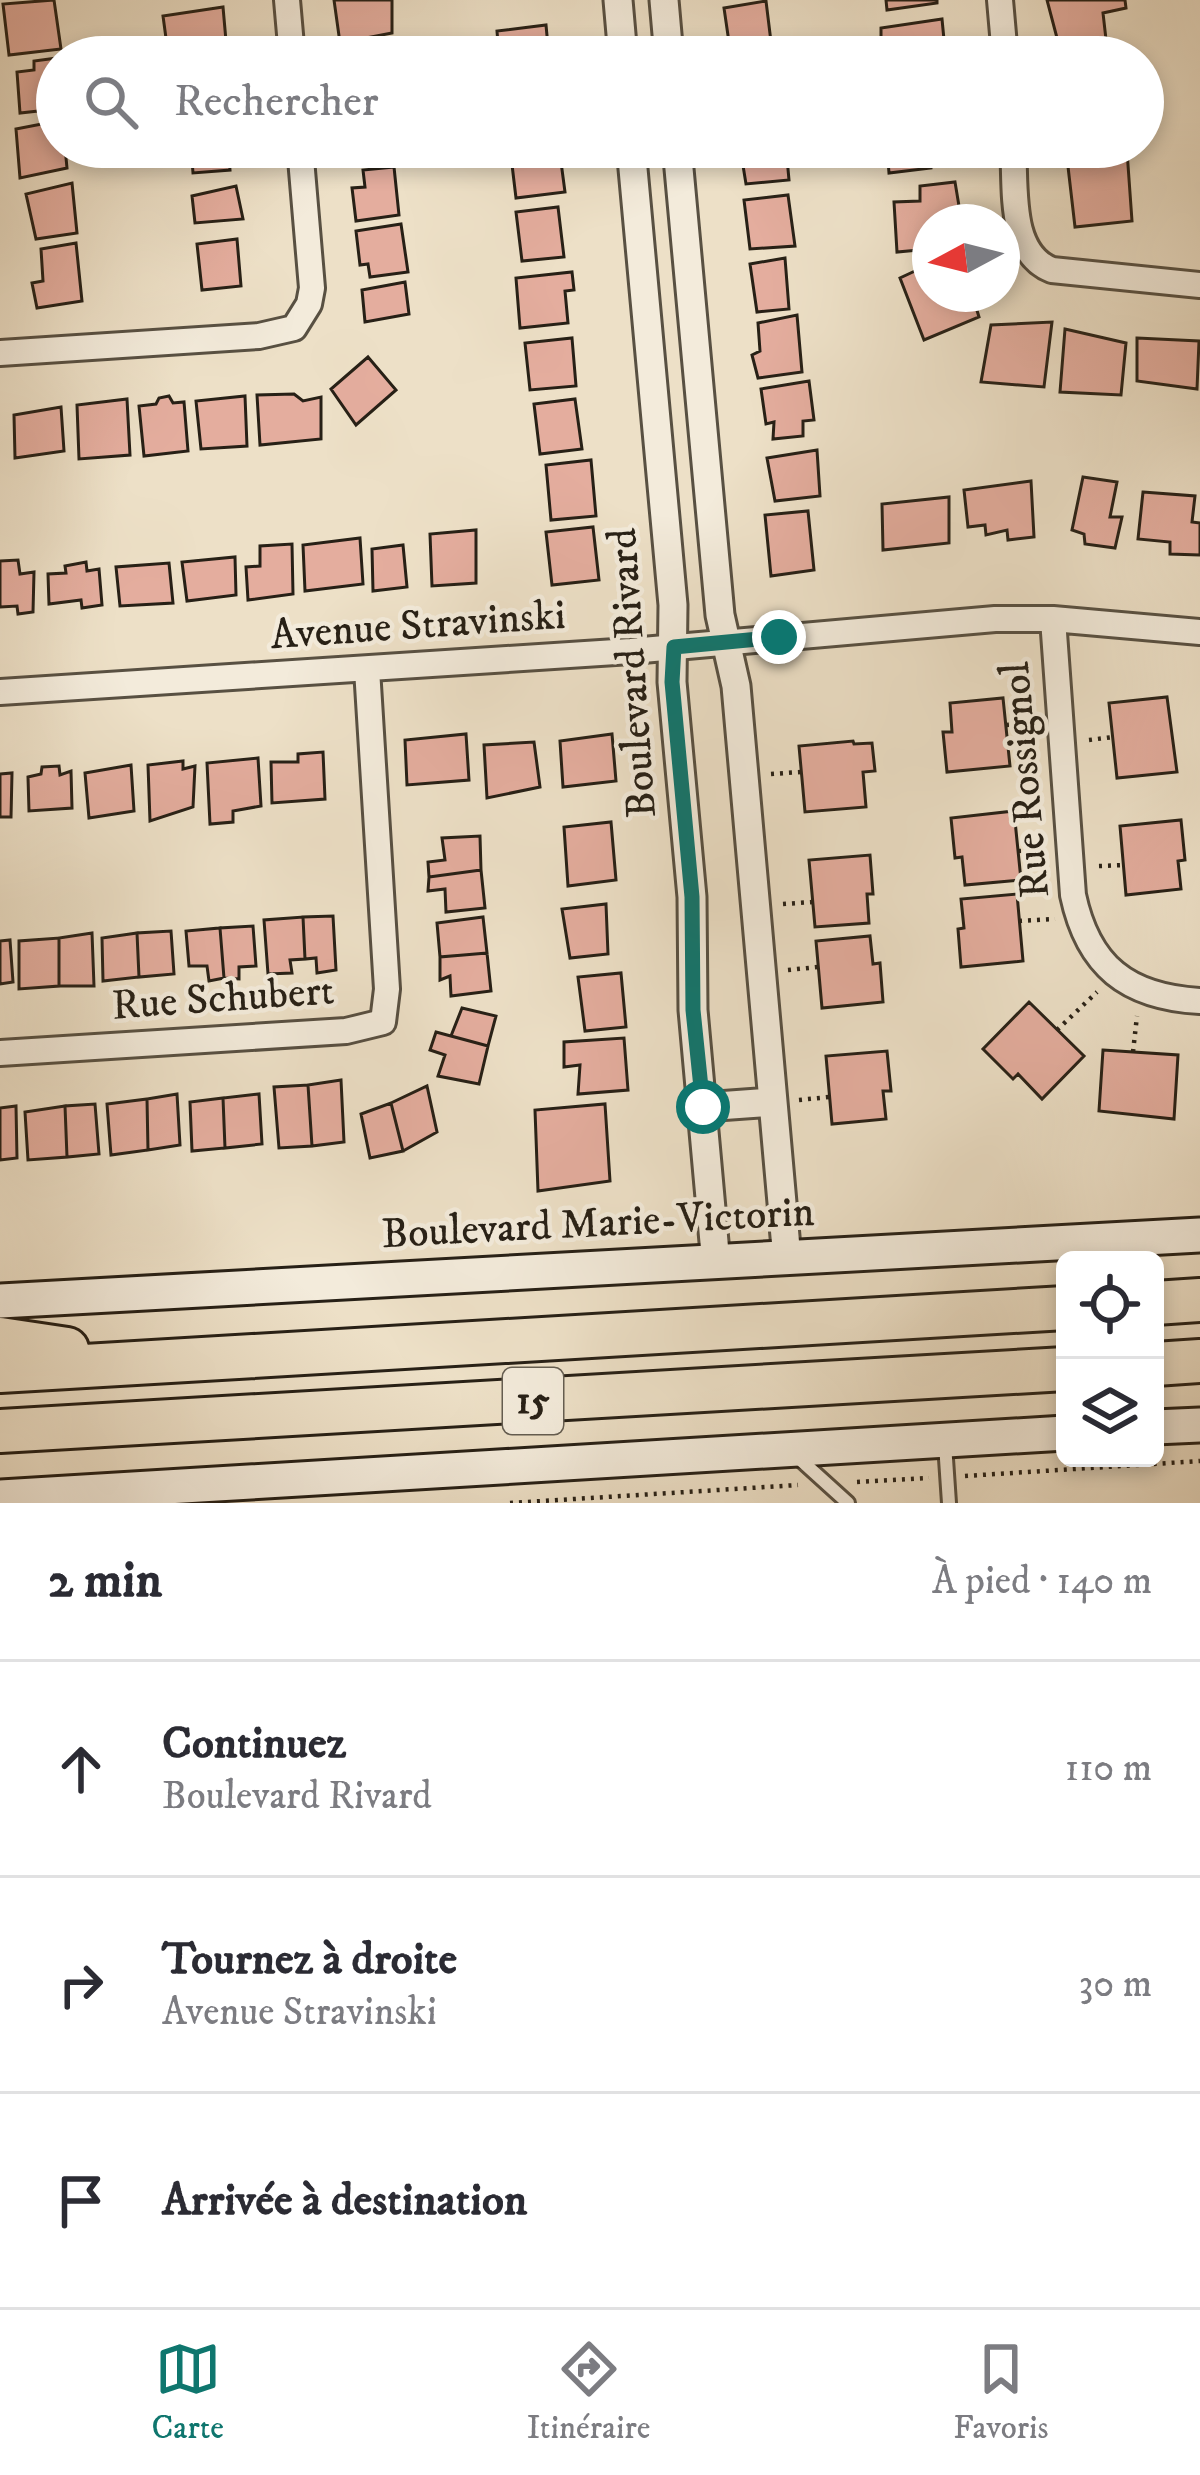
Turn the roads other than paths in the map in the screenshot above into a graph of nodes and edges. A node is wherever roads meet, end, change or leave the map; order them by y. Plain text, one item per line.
1 (287, 0) edge
2 (618, 0) edge
3 (664, 0) edge
4 (1000, 0) edge
5 (290, 36) edge
6 (621, 36) edge
7 (667, 36) edge
8 (1003, 36) edge
9 (302, 168) edge
10 (633, 168) edge
11 (679, 168) edge
12 (1014, 168) edge
13 (1200, 285) edge
14 (0, 352) edge
15 (1053, 619) junction
16 (1200, 632) edge
17 (727, 641) junction
18 (674, 647) junction
19 (367, 668) junction
20 (0, 692) edge
21 (1200, 1001) edge
22 (0, 1052) edge
23 (785, 1101) junction
24 (703, 1107) junction
25 (1200, 1235) edge
26 (787, 1259) junction
27 (716, 1264) junction
28 (1200, 1300) edge
29 (0, 1301) edge
30 (1164, 1302) edge
31 (1056, 1310) edge
32 (0, 1339) edge
33 (1200, 1361) edge
34 (164, 1362) junction
35 (1164, 1363) edge
36 (1056, 1370) edge
37 (0, 1371) edge
38 (1200, 1425) edge
39 (1164, 1427) edge
40 (0, 1431) edge
41 (1056, 1433) edge
42 (945, 1440) junction
43 (789, 1449) junction
44 (176, 1495) edge
45 (0, 1497) edge
46 (118, 1497) edge
47 (848, 1503) edge
48 (949, 1503) edge

1 - 5 street
2 - 6 street
3 - 7 street
4 - 8 street
9 - 14 street
10 - 18 street, Boulevard Rivard
11 - 17 street
12 - 13 street
15 - 16 street, Avenue Stravinski
15 - 17 street, Avenue Stravinski
15 - 21 street, Rue Rossignol
17 - 18 street, Avenue Stravinski
17 - 23 street
18 - 19 street, Avenue Stravinski
18 - 24 street, Boulevard Rivard
19 - 20 street, Avenue Stravinski
19 - 22 street, Rue Schubert
23 - 24 street
23 - 26 street
24 - 27 street, Boulevard Rivard
25 - 26 main road, Boulevard Marie-Victorin
26 - 27 main road, Boulevard Marie-Victorin
27 - 29 main road, Boulevard Marie-Victorin
28 - 30 highway
31 - 34 highway, 15
32 - 34 highway
33 - 35 highway
34 - 37 highway, 15
36 - 40 highway, 15
38 - 39 main road
41 - 42 main road
42 - 43 main road
42 - 48 lane
43 - 44 main road
43 - 47 lane
44 - 46 main road
45 - 46 main road

